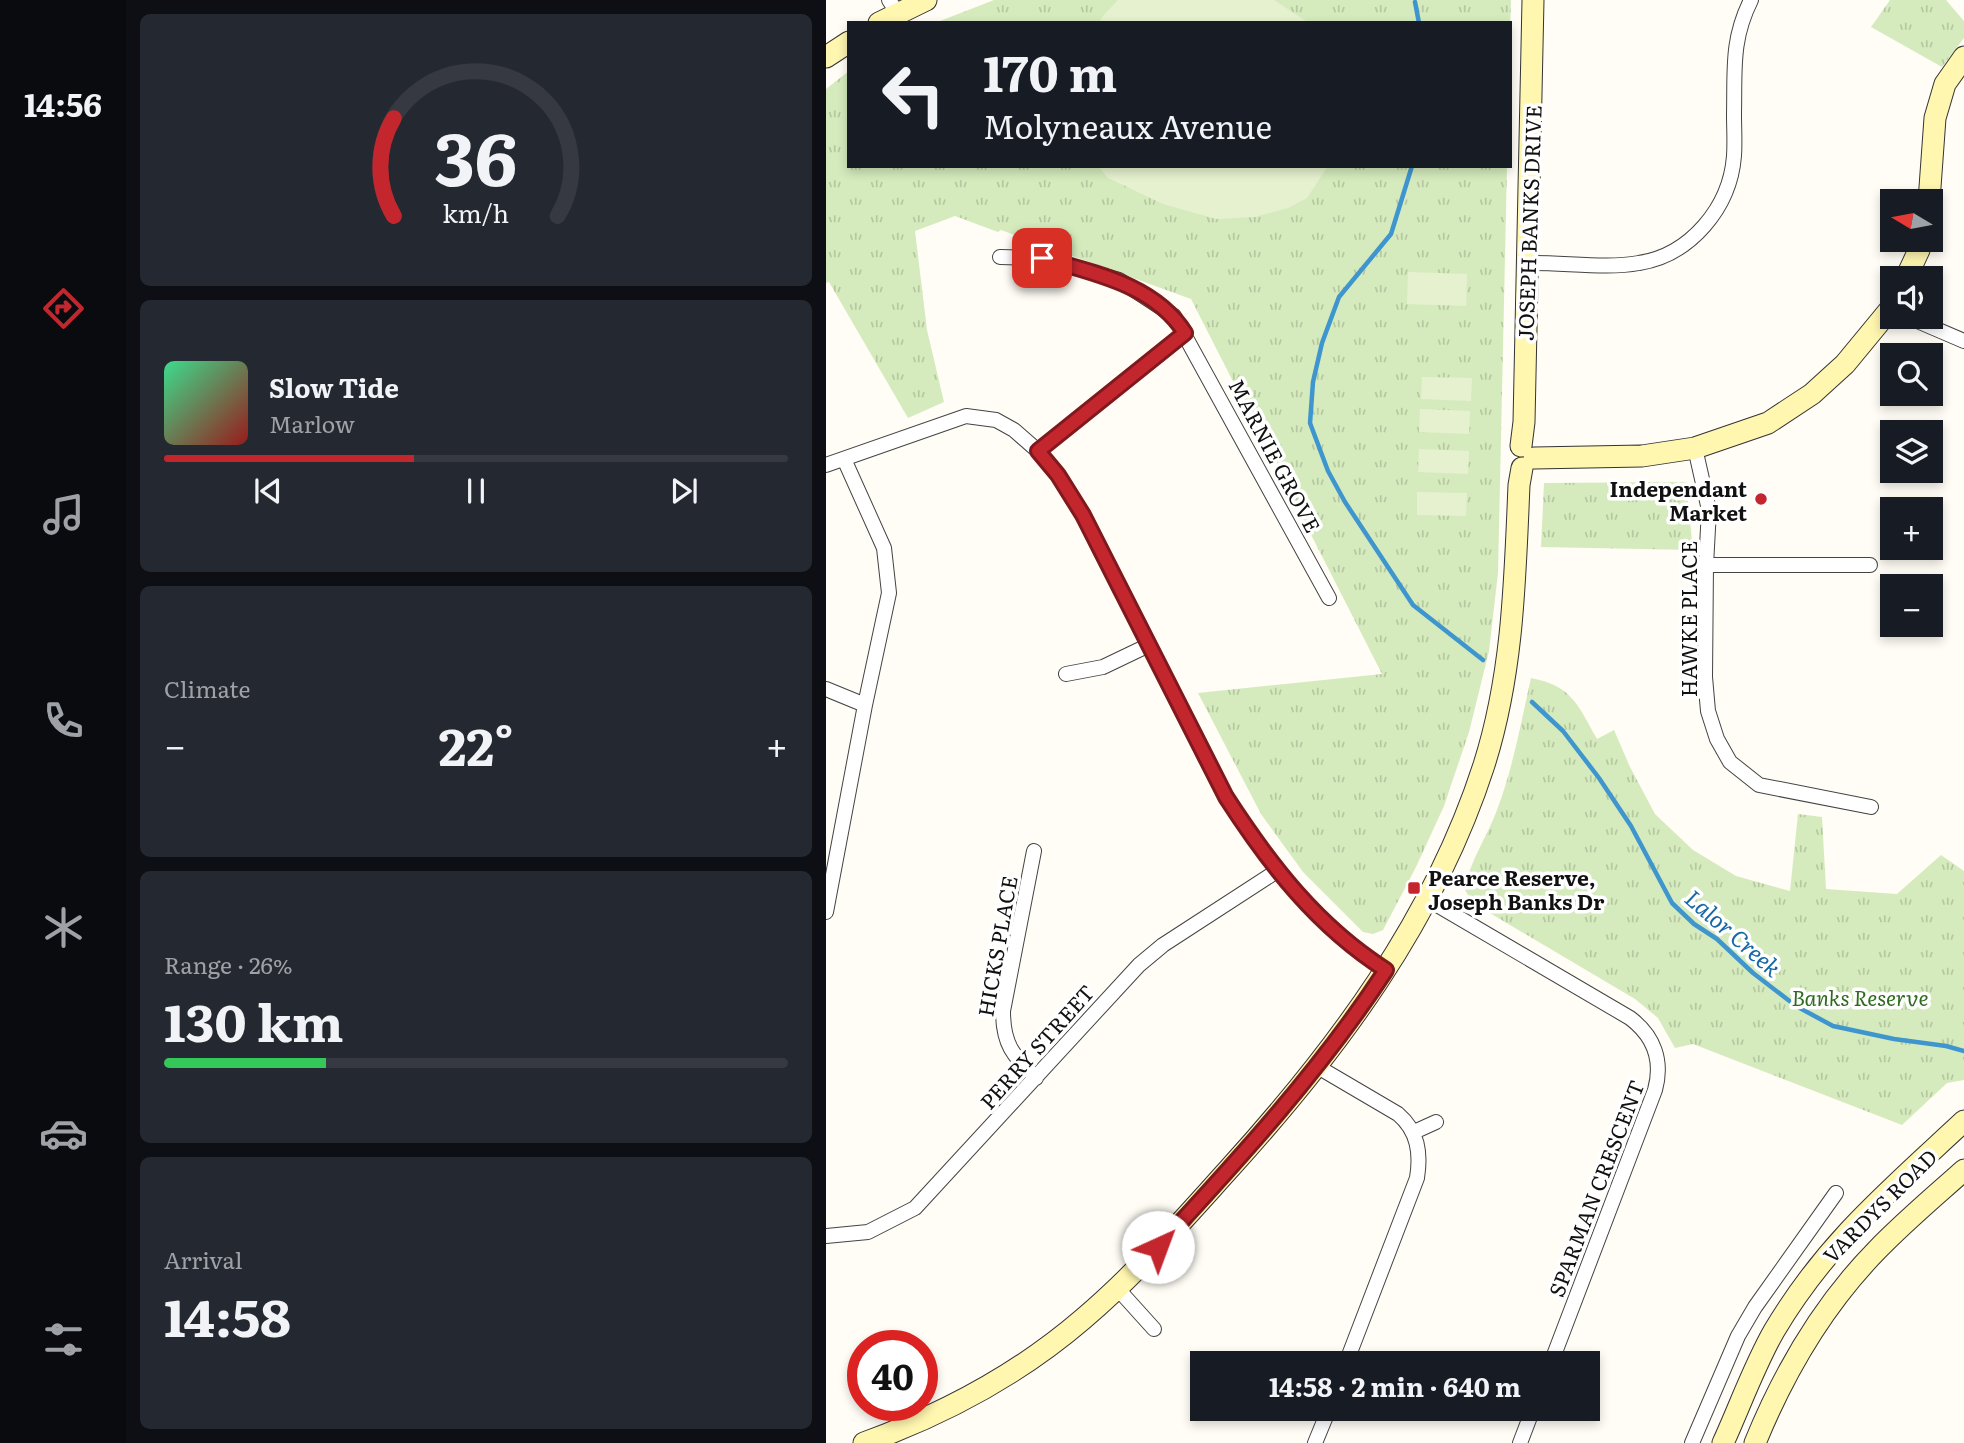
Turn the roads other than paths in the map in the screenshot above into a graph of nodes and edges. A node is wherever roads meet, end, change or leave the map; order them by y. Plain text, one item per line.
1 (926, 0) edge
2 (1533, 0) edge
3 (1751, 0) edge
4 (889, 12) edge
5 (847, 43) edge
6 (826, 57) edge
7 (1964, 57) edge
8 (1930, 189) edge
9 (1000, 257) dead end
10 (1527, 263) junction
11 (1880, 323) edge
12 (1936, 329) edge
13 (1185, 333) junction
14 (1964, 341) edge
15 (1695, 448) junction
16 (1038, 451) junction
17 (1526, 457) junction
18 (844, 459) junction
19 (826, 465) edge
20 (1706, 565) junction
21 (1870, 565) dead end
22 (1329, 598) dead end
23 (1149, 645) junction
24 (1066, 674) dead end
25 (826, 689) edge
26 (865, 705) junction
27 (1871, 807) dead end
28 (1034, 851) dead end
29 (1277, 872) junction
30 (1427, 899) junction
31 (826, 912) edge
32 (1386, 970) junction
33 (1318, 1067) junction
34 (1036, 1078) junction
35 (1964, 1121) edge
36 (1436, 1122) dead end
37 (1414, 1132) junction
38 (1964, 1170) edge
39 (1836, 1193) dead end
40 (826, 1236) edge
41 (1117, 1288) junction
42 (1154, 1329) dead end
43 (1351, 1351) edge
44 (1556, 1351) edge
45 (1324, 1421) edge
46 (1528, 1421) edge
47 (864, 1443) edge
48 (1315, 1443) edge
49 (1520, 1443) edge
50 (1692, 1443) edge
51 (1723, 1443) edge
52 (1755, 1443) edge

1 - 4 street
2 - 10 street, JOSEPH BANKS DRIVE
3 - 10 street
5 - 6 street
7 - 8 street
9 - 13 street, MARNIE GROVE
10 - 17 street, JOSEPH BANKS DRIVE
11 - 15 street
12 - 14 street
13 - 16 street
13 - 22 street, MARNIE GROVE
15 - 17 street
15 - 20 street, HAWKE PLACE
16 - 18 street
16 - 23 street
17 - 30 street, JOSEPH BANKS DRIVE
18 - 19 street
18 - 26 street
20 - 21 street
20 - 27 street, HAWKE PLACE
23 - 24 street
23 - 29 street
25 - 26 street
26 - 31 street
28 - 34 street, HICKS PLACE
29 - 32 street
29 - 34 street, PERRY STREET
30 - 32 street, JOSEPH BANKS DRIVE
30 - 44 street, SPARMAN CRESCENT
32 - 33 street, JOSEPH BANKS DRIVE
33 - 37 street
33 - 41 street, JOSEPH BANKS DRIVE
34 - 40 street, PERRY STREET
35 - 51 street, VARDYS ROAD
36 - 37 street
37 - 43 street
38 - 52 street, VARDYS ROAD
39 - 50 street
41 - 42 street
41 - 47 street, JOSEPH BANKS DRIVE
45 - 48 street
46 - 49 street

